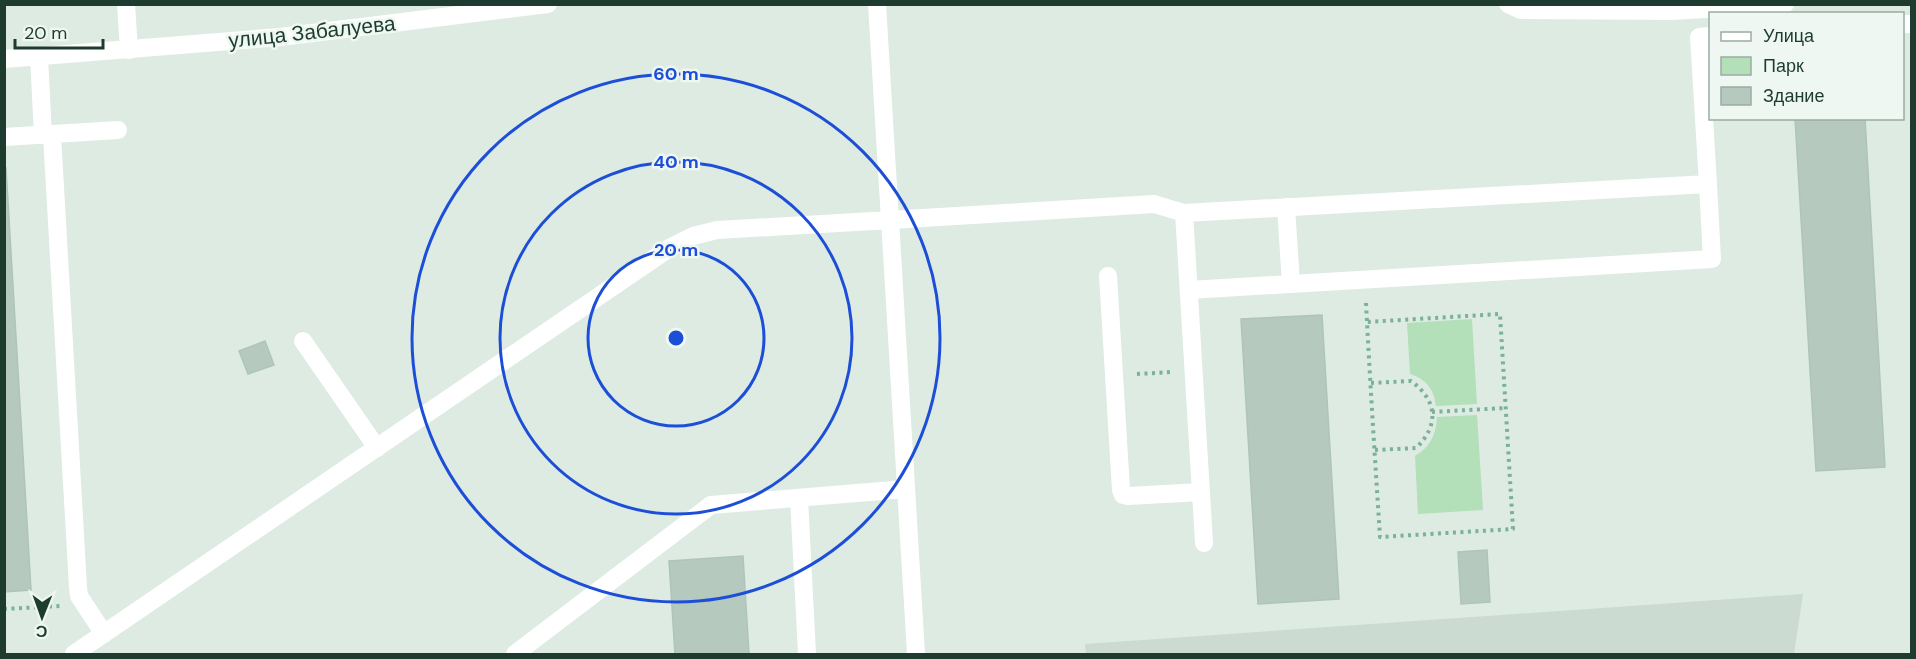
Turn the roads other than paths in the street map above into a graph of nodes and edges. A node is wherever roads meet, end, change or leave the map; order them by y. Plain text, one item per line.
1 (126, 4) edge
2 (548, 4) edge
3 (877, 4) edge
4 (1508, 4) edge
5 (1785, 4) edge
6 (471, 12) edge
7 (1709, 36) edge
8 (129, 50) junction
9 (39, 57) junction
10 (4, 59) edge
11 (118, 130) dead end
12 (47, 135) junction
13 (4, 137) edge
14 (1707, 184) junction
15 (1286, 207) junction
16 (1184, 213) junction
17 (890, 220) junction
18 (1108, 276) dead end
19 (1291, 284) junction
20 (1189, 291) junction
21 (303, 341) dead end
22 (377, 448) junction
23 (906, 489) junction
24 (1201, 492) junction
25 (799, 498) junction
26 (1204, 543) dead end
27 (104, 634) junction
28 (74, 654) edge
29 (515, 654) edge
30 (807, 654) edge
31 (916, 654) edge

1 - 8 street
2 - 6 street, улица Забалуева
3 - 17 street
4 - 5 street
6 - 8 street, улица Забалуева
7 - 14 street
8 - 9 street, улица Забалуева
9 - 10 street, улица Забалуева
9 - 12 street
11 - 12 street
12 - 13 street
12 - 27 street
14 - 15 street
14 - 19 street
15 - 16 street
15 - 19 street
16 - 17 street
16 - 20 street
17 - 22 street
17 - 23 street
18 - 24 street
19 - 20 street
20 - 24 street
21 - 22 street
22 - 27 street
23 - 25 street
23 - 31 street
24 - 26 street
25 - 29 street
25 - 30 street
27 - 28 street

